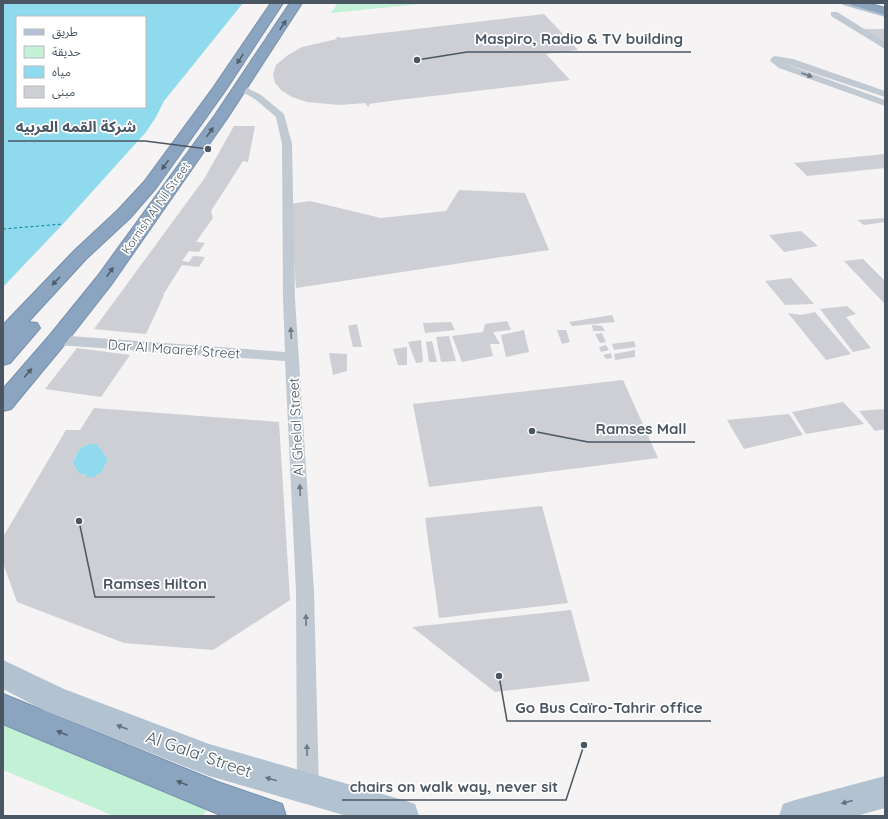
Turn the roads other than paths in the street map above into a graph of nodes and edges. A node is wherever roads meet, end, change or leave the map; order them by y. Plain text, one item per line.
1 (277, 3) edge
2 (296, 3) edge
3 (847, 3) edge
4 (855, 3) edge
5 (869, 3) edge
6 (885, 8) edge
7 (885, 13) edge
8 (834, 14) dead end
9 (885, 46) edge
10 (240, 87) junction
11 (885, 94) edge
12 (885, 103) edge
13 (124, 214) junction
14 (3, 337) edge
15 (57, 340) junction
16 (292, 357) junction
17 (3, 358) edge
18 (3, 403) edge
19 (3, 674) edge
20 (3, 709) edge
21 (308, 789) junction
22 (885, 792) edge
23 (270, 816) edge
24 (403, 816) edge
25 (795, 816) edge

1 -> 13 highway, Kornish Al Nil Street
10 -> 2 highway, Kornish Al Nil Street
3 - 7 main road
4 - 7 highway
5 - 6 main road
8 - 9 street
15 -> 10 highway, Kornish Al Nil Street
16 -> 10 street, Al Ghelal Street
11 -> 12 street
13 -> 14 highway, Kornish Al Nil Street
13 - 17 highway
15 - 16 street, Dar Al Maaref Street
18 -> 15 highway, Kornish Al Nil Street
21 -> 16 street, Al Ghelal Street
21 -> 19 main road, Al Gala' Street
23 -> 20 highway
21 - 24 main road, Al Gala' Street
22 -> 25 main road

